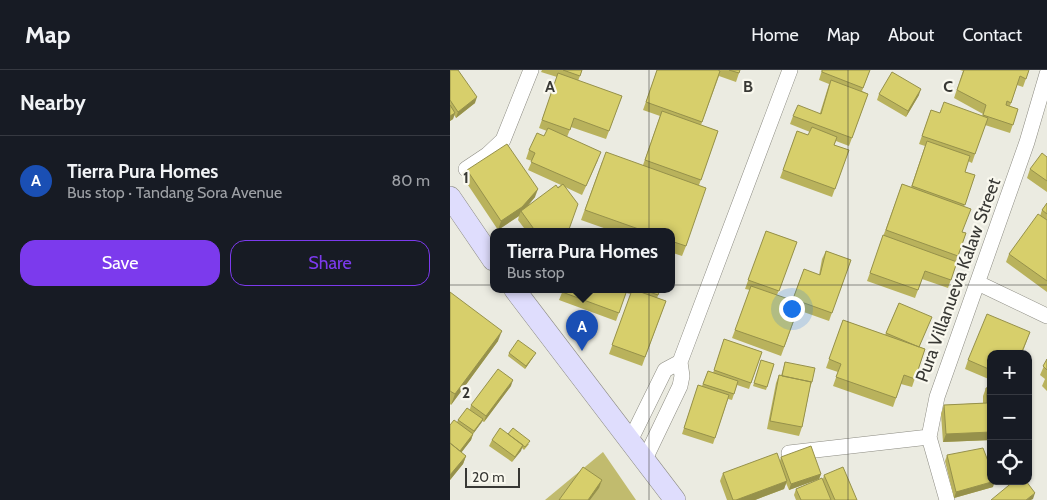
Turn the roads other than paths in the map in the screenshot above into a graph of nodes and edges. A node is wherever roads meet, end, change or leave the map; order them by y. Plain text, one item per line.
1 (531, 70) edge
2 (790, 70) edge
3 (1047, 74) edge
4 (466, 170) edge
5 (450, 197) edge
6 (490, 256) edge
7 (978, 283) junction
8 (517, 293) edge
9 (1047, 316) edge
10 (680, 362) junction
11 (929, 437) junction
12 (630, 441) junction
13 (789, 453) edge
14 (645, 459) junction
15 (675, 500) edge
16 (947, 500) edge

1 - 4 street
2 - 10 street
3 - 7 street, Pura Villanueva Kalaw Street
5 - 6 main road
7 - 9 street
7 - 11 street, Pura Villanueva Kalaw Street
8 - 12 main road
10 - 12 street
10 - 14 street
11 - 13 street
11 - 16 street, Pura Villanueva Kalaw Street
12 - 14 main road
14 - 15 main road

